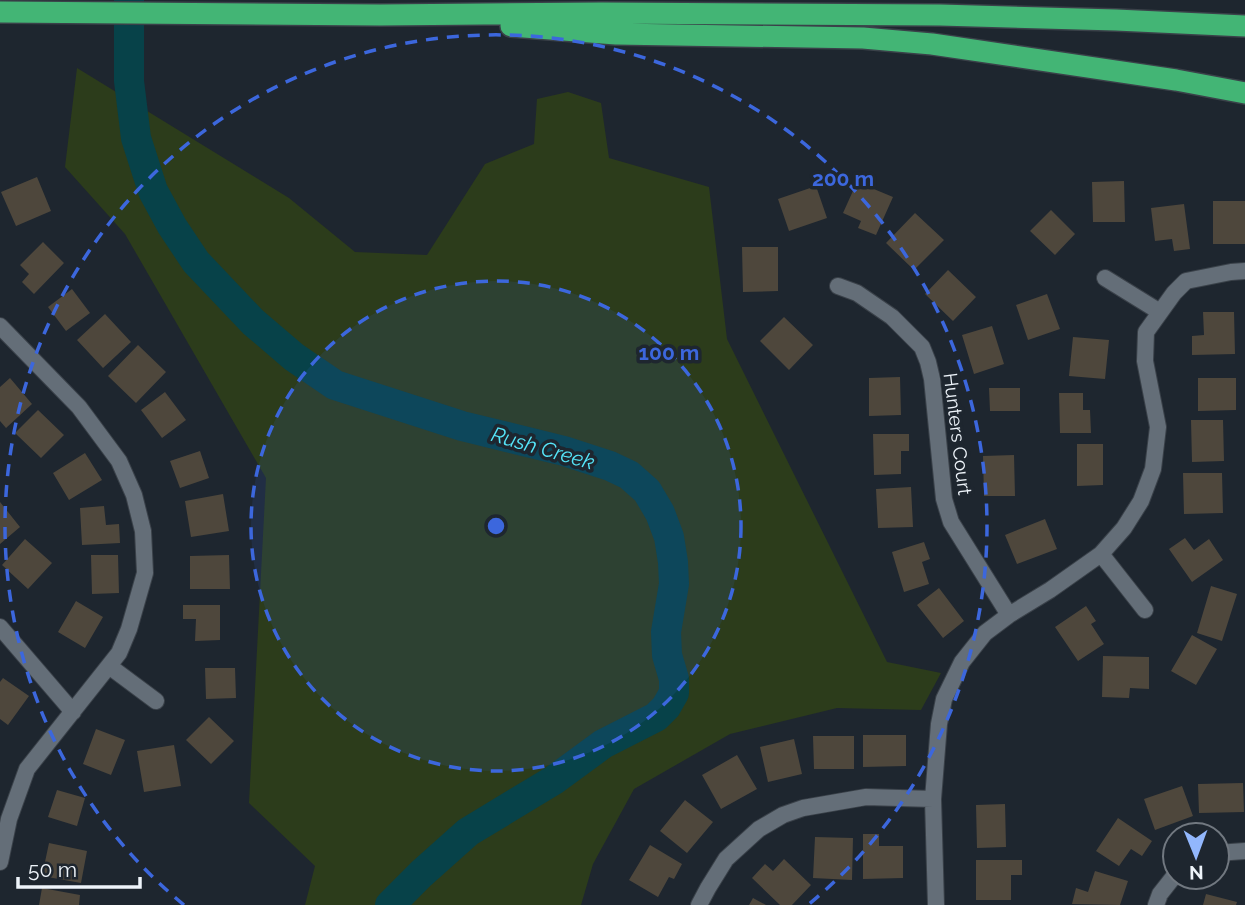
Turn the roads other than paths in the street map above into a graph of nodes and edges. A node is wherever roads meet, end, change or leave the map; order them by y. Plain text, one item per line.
1 (0, 12) edge
2 (380, 15) junction
3 (1245, 26) edge
4 (1245, 93) edge
5 (1245, 271) edge
6 (1105, 278) dead end
7 (838, 286) dead end
8 (1160, 312) junction
9 (0, 326) edge
10 (1101, 554) junction
11 (1145, 610) dead end
12 (1009, 615) junction
13 (0, 626) edge
14 (109, 666) junction
15 (156, 701) dead end
16 (73, 712) junction
17 (933, 799) junction
18 (0, 863) edge
19 (699, 905) edge
20 (936, 905) edge

1 - 2 highway
2 - 3 highway
2 - 4 highway
5 - 8 street
6 - 8 street
7 - 12 street, Hunters Court
8 - 10 street
9 - 14 street
10 - 11 street
10 - 12 street
12 - 17 street
13 - 16 street
14 - 15 street
14 - 16 street
16 - 18 street
17 - 19 street
17 - 20 street

